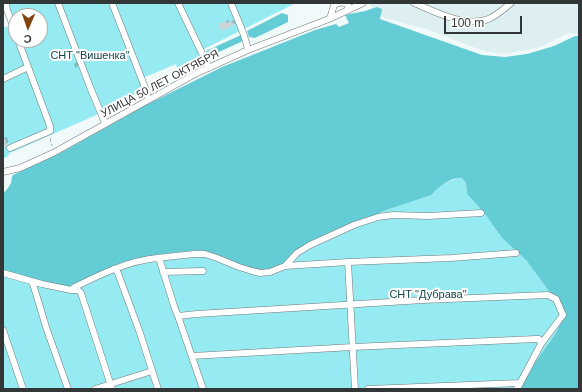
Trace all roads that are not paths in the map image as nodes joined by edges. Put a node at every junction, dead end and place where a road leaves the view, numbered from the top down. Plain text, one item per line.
1 (58, 3) edge
2 (112, 3) edge
3 (178, 3) edge
4 (231, 3) edge
5 (338, 3) edge
6 (344, 3) edge
7 (363, 3) edge
8 (414, 3) edge
9 (511, 3) edge
10 (347, 10) junction
11 (336, 15) junction
12 (329, 19) junction
13 (21, 48) edge
14 (248, 50) junction
15 (28, 67) junction
16 (209, 68) junction
17 (3, 79) edge
18 (148, 100) junction
19 (106, 123) junction
20 (10, 148) dead end
21 (3, 172) edge
22 (480, 212) dead end
23 (516, 253) dead end
24 (157, 258) junction
25 (348, 262) junction
26 (285, 266) junction
27 (114, 269) junction
28 (203, 271) dead end
29 (163, 272) junction
30 (3, 273) edge
31 (31, 281) junction
32 (71, 290) junction
33 (351, 304) junction
34 (178, 316) junction
35 (3, 330) edge
36 (541, 344) junction
37 (353, 347) junction
38 (192, 356) junction
39 (152, 371) junction
40 (520, 383) junction
41 (112, 386) edge
42 (23, 389) edge
43 (68, 389) edge
44 (95, 389) edge
45 (158, 389) edge
46 (203, 389) edge
47 (355, 389) edge
48 (368, 389) edge
49 (517, 389) edge

1 - 19 street
2 - 18 street
3 - 16 street
4 - 14 street
5 - 11 street
5 - 12 street
6 - 10 street
7 - 10 street, УЛИЦА 50 ЛЕТ ОКТЯБРЯ
8 - 9 street
10 - 11 street, УЛИЦА 50 ЛЕТ ОКТЯБРЯ
11 - 12 street, УЛИЦА 50 ЛЕТ ОКТЯБРЯ
12 - 14 street, УЛИЦА 50 ЛЕТ ОКТЯБРЯ
13 - 15 street
14 - 16 street, УЛИЦА 50 ЛЕТ ОКТЯБРЯ
15 - 17 street
15 - 20 street
16 - 18 street, УЛИЦА 50 ЛЕТ ОКТЯБРЯ
18 - 19 street, УЛИЦА 50 ЛЕТ ОКТЯБРЯ
19 - 21 street, УЛИЦА 50 ЛЕТ ОКТЯБРЯ
22 - 26 street
23 - 25 street
24 - 26 street
24 - 27 street
24 - 29 street
25 - 26 street
25 - 33 street
27 - 32 street
27 - 39 street
28 - 29 street
29 - 34 street
30 - 31 street
31 - 32 street
31 - 43 street
32 - 41 street
33 - 34 street
33 - 36 street
33 - 37 street
34 - 38 street
35 - 42 street
36 - 37 street
36 - 40 street
37 - 38 street
37 - 47 street
38 - 46 street
39 - 41 street
39 - 45 street
40 - 48 street
40 - 49 street
41 - 44 street

